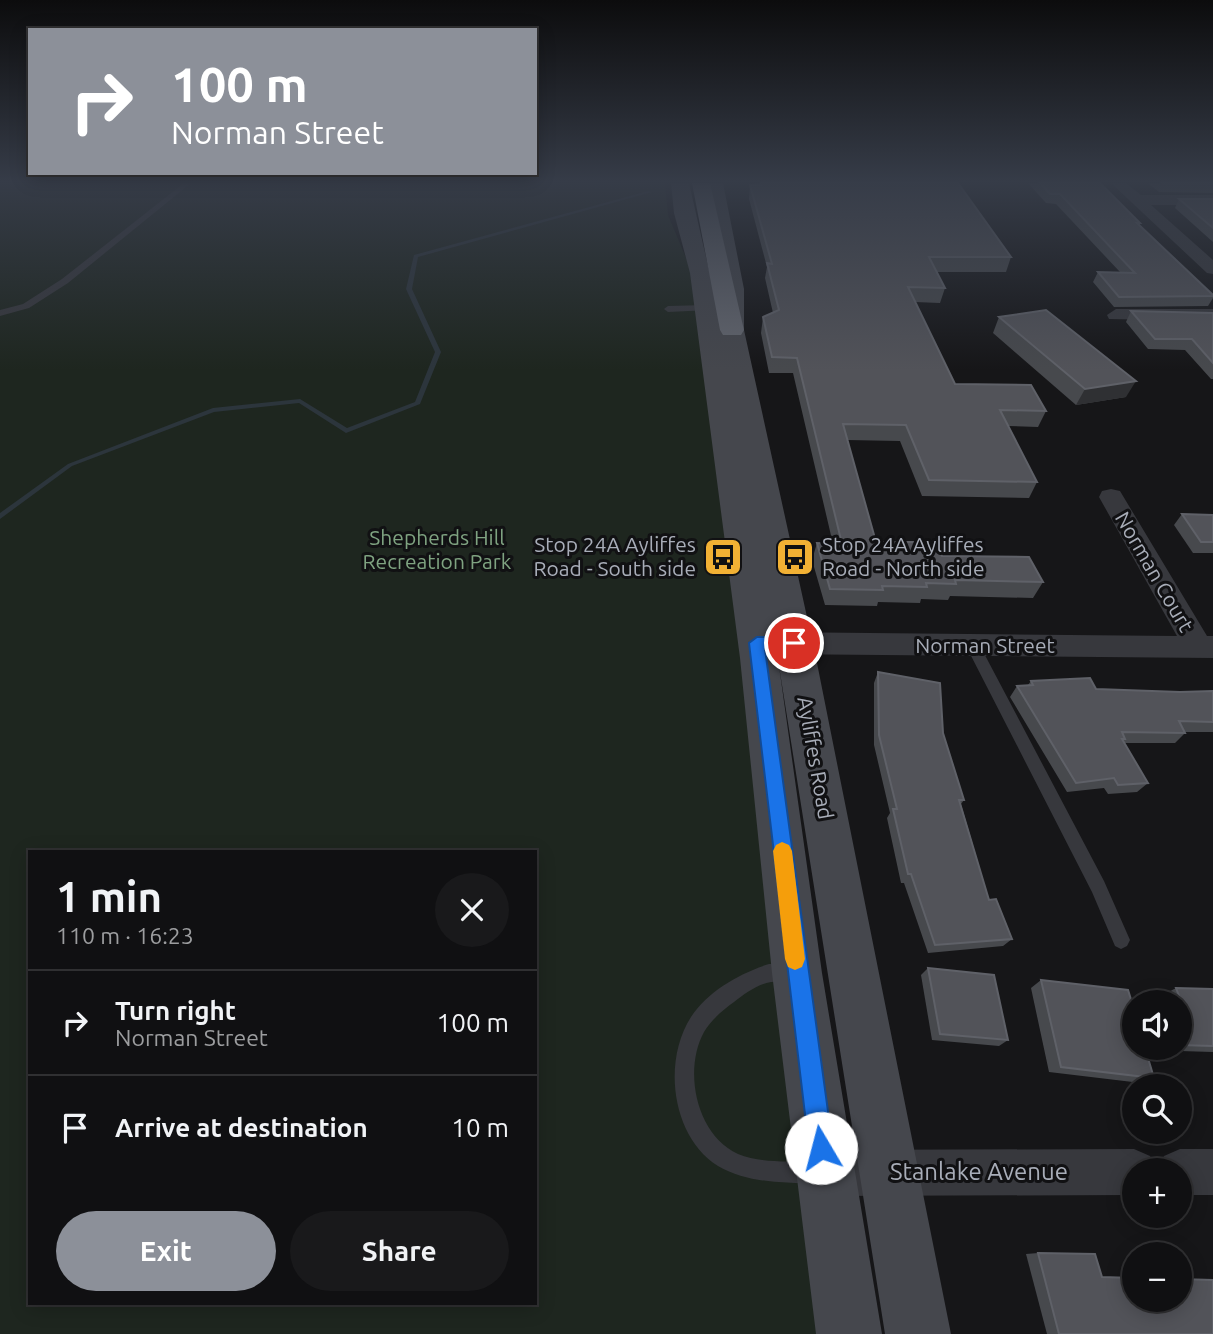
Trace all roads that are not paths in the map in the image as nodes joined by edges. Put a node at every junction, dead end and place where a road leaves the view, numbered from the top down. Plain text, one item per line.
1 (110, 245) edge
2 (693, 245) edge
3 (714, 245) edge
4 (725, 245) edge
5 (1187, 245) edge
6 (1213, 269) edge
7 (707, 308) junction
8 (668, 309) dead end
9 (0, 313) edge
10 (1116, 315) dead end
11 (1213, 316) edge
12 (732, 330) junction
13 (1111, 497) dead end
14 (776, 643) junction
15 (973, 646) junction
16 (1205, 646) edge
17 (1121, 940) dead end
18 (797, 974) junction
19 (1122, 1172) edge
20 (1192, 1172) edge
21 (1213, 1172) edge
22 (824, 1173) junction
23 (889, 1173) junction
24 (849, 1334) edge
25 (918, 1334) edge

1 - 9 lane
2 - 7 main road, Ayliffes Road
3 - 12 highway
4 - 12 main road, Ayliffes Road
5 - 6 street
7 - 8 lane
7 - 14 main road, Ayliffes Road
10 - 11 street
12 - 14 main road, Ayliffes Road
13 - 16 street, Norman Court
14 - 15 street, Norman Street
14 - 18 main road, Ayliffes Road
14 - 23 main road, Ayliffes Road
15 - 16 street, Norman Street
15 - 17 lane
18 - 22 main road, Ayliffes Road
18 - 22 lane
19 - 23 street, Stanlake Avenue
20 - 21 street
22 - 23 street, Stanlake Avenue
22 - 24 main road, Ayliffes Road
23 - 25 main road, Ayliffes Road

